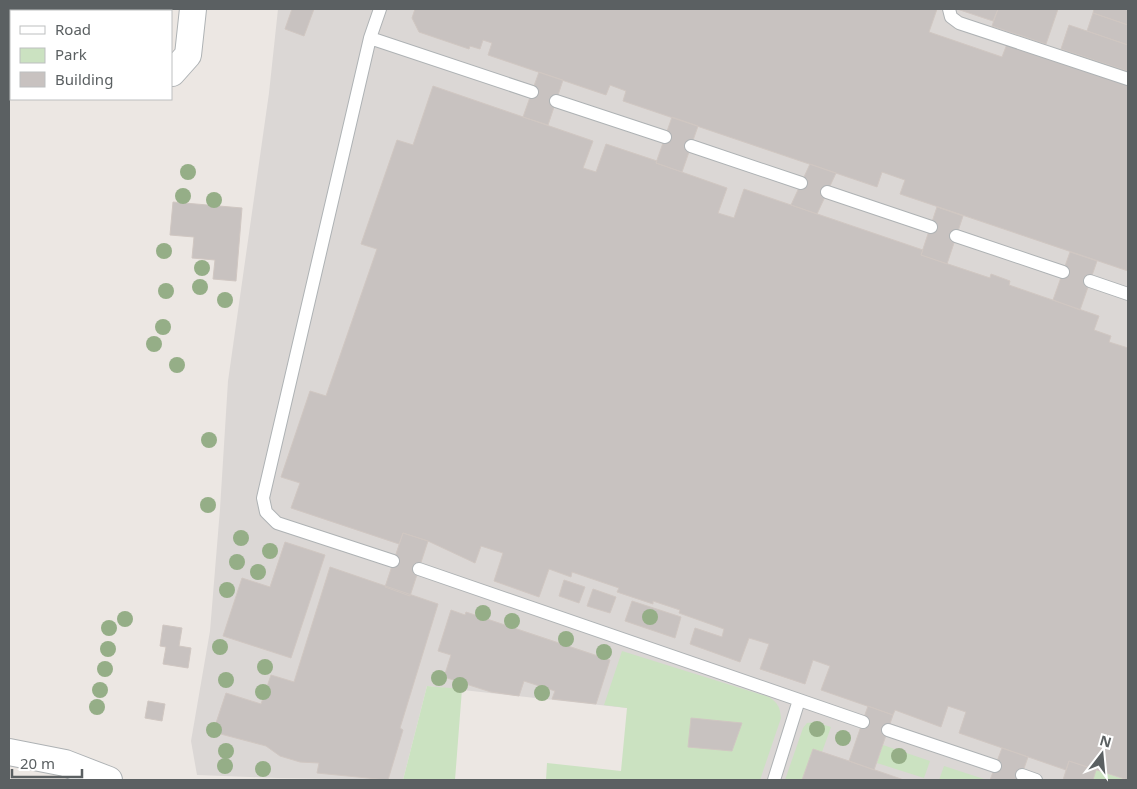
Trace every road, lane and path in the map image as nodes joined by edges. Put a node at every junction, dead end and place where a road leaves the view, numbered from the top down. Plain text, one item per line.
1 (193, 9) edge
2 (380, 9) edge
3 (949, 9) edge
4 (370, 38) junction
5 (177, 60) edge
6 (1128, 79) edge
7 (532, 92) dead end
8 (556, 101) dead end
9 (665, 137) dead end
10 (691, 146) dead end
11 (801, 183) dead end
12 (827, 192) dead end
13 (930, 227) dead end
14 (956, 236) dead end
15 (1063, 272) dead end
16 (1090, 281) dead end
17 (1128, 294) edge
18 (393, 561) dead end
19 (419, 570) dead end
20 (799, 700) junction
21 (863, 722) dead end
22 (888, 730) dead end
23 (9, 752) edge
24 (995, 766) dead end
25 (43, 770) edge
26 (1022, 775) dead end
27 (109, 780) edge
28 (774, 780) edge
29 (1036, 780) edge

1 - 5 street
2 - 4 lane
3 - 6 lane
4 - 7 lane
4 - 18 lane
8 - 9 lane
10 - 11 lane
12 - 13 lane
14 - 15 lane
16 - 17 lane
19 - 20 lane
20 - 21 lane
20 - 28 lane
22 - 24 lane
23 - 25 street
25 - 27 street
26 - 29 lane

